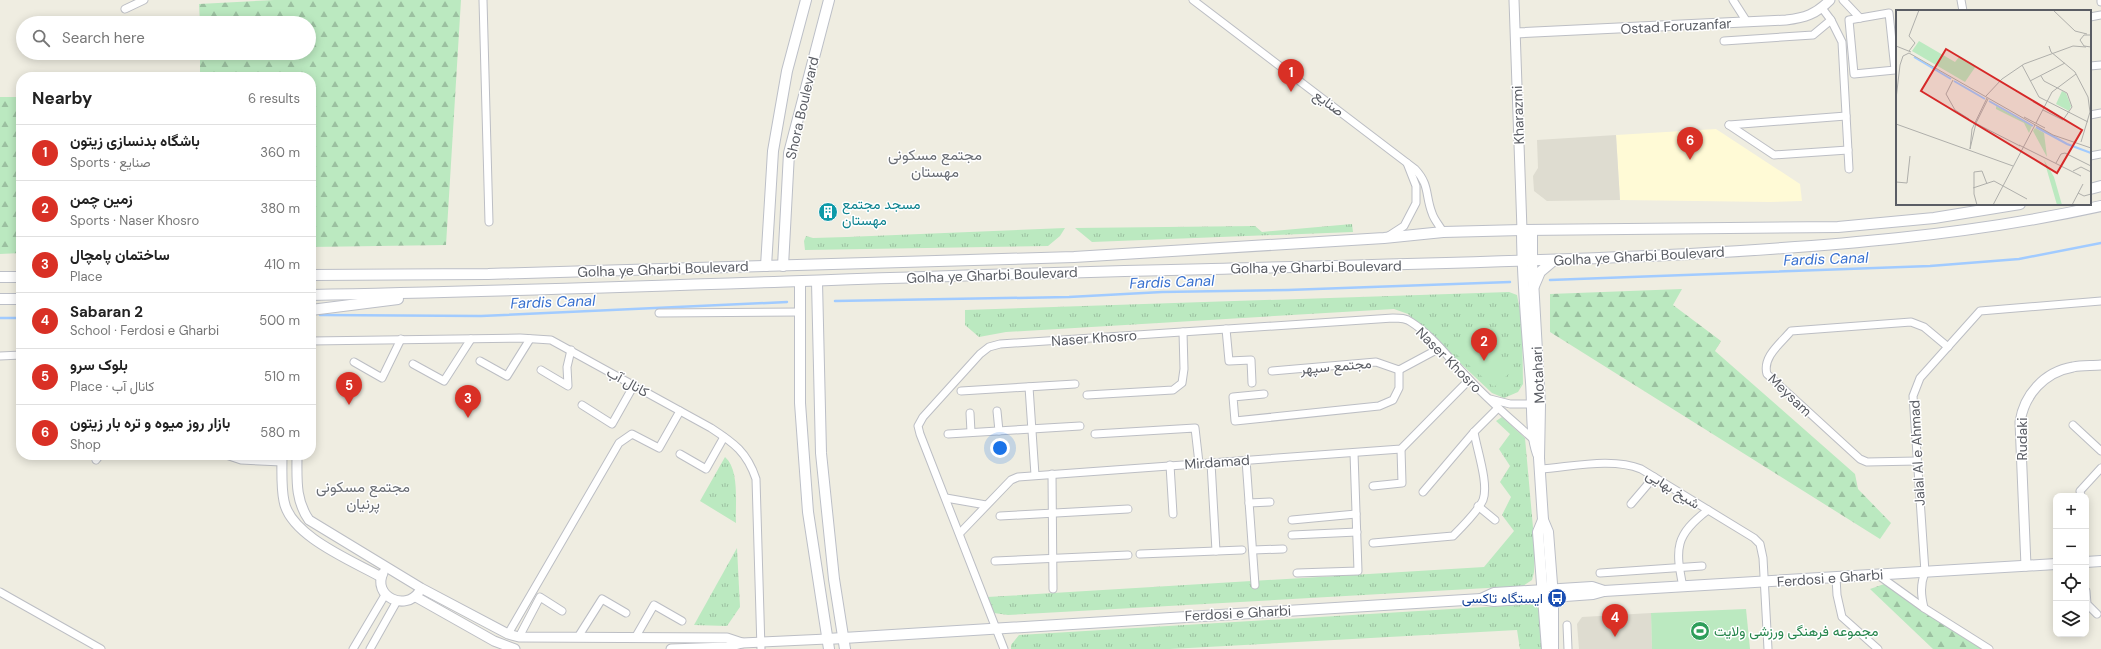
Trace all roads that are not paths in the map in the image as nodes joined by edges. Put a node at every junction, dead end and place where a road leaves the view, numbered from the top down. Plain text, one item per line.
1 (144, 0) edge
2 (483, 0) edge
3 (806, 0) edge
4 (829, 0) edge
5 (1193, 0) edge
6 (1514, 0) edge
7 (1733, 0) edge
8 (1830, 0) edge
9 (1842, 0) edge
10 (1961, 0) edge
11 (1822, 8) junction
12 (125, 9) dead end
13 (1963, 10) edge
14 (2101, 15) edge
15 (2091, 17) edge
16 (1860, 18) junction
17 (1831, 20) junction
18 (1747, 22) junction
19 (1516, 33) junction
20 (1724, 41) dead end
21 (2101, 65) edge
22 (2091, 66) edge
23 (2101, 113) edge
24 (2091, 115) edge
25 (1846, 116) junction
26 (1848, 150) junction
27 (2101, 154) edge
28 (2091, 156) edge
29 (1407, 163) junction
30 (1849, 169) dead end
31 (2101, 186) edge
32 (2091, 189) edge
33 (2014, 205) edge
34 (2101, 206) edge
35 (489, 222) dead end
36 (1527, 230) junction
37 (1444, 232) junction
38 (1384, 238) junction
39 (946, 261) junction
40 (1554, 261) junction
41 (1527, 262) junction
42 (766, 266) junction
43 (783, 266) junction
44 (627, 270) junction
45 (316, 275) edge
46 (0, 277) edge
47 (16, 277) edge
48 (949, 277) junction
49 (800, 282) junction
50 (817, 282) junction
51 (626, 288) junction
52 (1533, 288) junction
53 (430, 293) junction
54 (316, 295) edge
55 (0, 299) edge
56 (16, 299) edge
57 (2101, 301) edge
58 (316, 309) edge
59 (801, 312) junction
60 (659, 313) dead end
61 (817, 313) junction
62 (1226, 329) junction
63 (1183, 332) junction
64 (401, 339) junction
65 (470, 339) junction
66 (530, 339) junction
67 (316, 341) edge
68 (1948, 347) junction
69 (1440, 348) junction
70 (571, 350) junction
71 (16, 355) edge
72 (0, 356) edge
73 (480, 361) dead end
74 (354, 362) dead end
75 (413, 364) dead end
76 (2101, 365) edge
77 (541, 370) dead end
78 (1399, 370) junction
79 (1272, 371) dead end
80 (1469, 380) junction
81 (1252, 383) dead end
82 (1075, 384) dead end
83 (634, 385) junction
84 (1029, 386) junction
85 (961, 391) dead end
86 (1264, 394) dead end
87 (1087, 395) dead end
88 (1490, 399) junction
89 (1536, 404) junction
90 (582, 405) dead end
91 (1498, 408) junction
92 (680, 411) junction
93 (997, 411) dead end
94 (970, 413) dead end
95 (2073, 425) dead end
96 (1080, 426) dead end
97 (1032, 429) junction
98 (999, 431) junction
99 (971, 432) junction
100 (1474, 432) junction
101 (948, 434) dead end
102 (1095, 434) dead end
103 (724, 437) junction
104 (1537, 440) junction
105 (1401, 449) junction
106 (2101, 451) edge
107 (1354, 453) junction
108 (680, 454) dead end
109 (282, 460) edge
110 (297, 460) edge
111 (1246, 460) junction
112 (1917, 462) junction
113 (1199, 463) junction
114 (1211, 463) junction
115 (1170, 465) junction
116 (2101, 468) edge
117 (1540, 469) junction
118 (1052, 474) junction
119 (1035, 475) junction
120 (1654, 478) junction
121 (1373, 486) dead end
122 (1423, 492) dead end
123 (2080, 493) edge
124 (946, 498) junction
125 (1270, 502) dead end
126 (1249, 504) junction
127 (1631, 504) dead end
128 (986, 505) junction
129 (1478, 506) junction
130 (1128, 509) dead end
131 (1708, 510) junction
132 (1053, 514) junction
133 (1173, 514) dead end
134 (1356, 514) junction
135 (1000, 516) dead end
136 (1292, 520) dead end
137 (1495, 520) dead end
138 (1357, 532) junction
139 (960, 534) junction
140 (1292, 535) dead end
141 (1373, 543) dead end
142 (1283, 549) dead end
143 (1242, 550) dead end
144 (1253, 550) junction
145 (1216, 551) junction
146 (1140, 554) dead end
147 (1128, 555) dead end
148 (1053, 559) junction
149 (995, 561) dead end
150 (2101, 561) edge
151 (2089, 562) edge
152 (2053, 564) edge
153 (1702, 566) dead end
154 (2026, 566) junction
155 (386, 567) junction
156 (1679, 567) junction
157 (1925, 572) junction
158 (1297, 573) dead end
159 (1600, 574) dead end
160 (1878, 575) junction
161 (381, 577) junction
162 (1836, 577) junction
163 (1765, 582) junction
164 (1255, 585) dead end
165 (1683, 587) junction
166 (422, 588) junction
167 (1053, 589) dead end
168 (1548, 594) junction
169 (1, 595) edge
170 (385, 595) junction
171 (416, 596) junction
172 (396, 601) junction
173 (2087, 601) edge
174 (1924, 608) junction
175 (562, 611) dead end
176 (626, 613) dead end
177 (2097, 614) dead end
178 (682, 621) dead end
179 (1567, 626) dead end
180 (996, 628) junction
181 (508, 634) junction
182 (519, 637) junction
183 (578, 637) junction
184 (635, 638) junction
185 (843, 639) junction
186 (828, 644) edge
187 (746, 645) edge
188 (761, 646) edge
189 (101, 649) edge
190 (353, 649) edge
191 (370, 649) edge
192 (515, 649) edge
193 (671, 649) edge
194 (845, 649) edge
195 (1004, 649) edge
196 (1547, 649) edge
197 (1554, 649) edge
198 (1568, 649) edge
199 (1768, 649) edge
200 (1878, 649) edge
201 (1988, 649) edge

1 - 12 street
2 - 35 street
3 - 42 main road, Shora Boulevard
4 - 43 main road, Shora Boulevard
5 - 29 street, صنایع
6 - 19 street, Kharazmi
7 - 18 street
8 - 11 street, Ostad Foruzanfar
9 - 16 street
10 - 13 street
11 - 17 street
11 - 18 street, Ostad Foruzanfar
14 - 15 street
16 - 16 street
17 - 20 street
17 - 25 street
18 - 19 street, Ostad Foruzanfar
19 - 36 street, Kharazmi
21 - 22 street
23 - 24 street
25 - 26 street
25 - 26 street
26 - 30 street
27 - 28 street
29 - 37 street, صنایع
29 - 38 street
31 - 32 main road
33 - 36 main road, Golha ye Gharbi Boulevard
34 - 40 main road, Golha ye Gharbi Boulevard
36 - 37 main road, Golha ye Gharbi Boulevard
36 - 41 main road, Motahari
37 - 38 main road, Golha ye Gharbi Boulevard
38 - 39 main road, Golha ye Gharbi Boulevard
39 - 43 main road, Golha ye Gharbi Boulevard
39 - 48 main road
40 - 41 main road, Golha ye Gharbi Boulevard
40 - 52 main road
41 - 48 main road, Golha ye Gharbi Boulevard
41 - 52 main road, Motahari
41 - 89 main road
42 - 43 main road, Golha ye Gharbi Boulevard
42 - 44 main road, Golha ye Gharbi Boulevard
44 - 45 main road, Golha ye Gharbi Boulevard
44 - 51 main road
46 - 47 main road
48 - 50 main road, Golha ye Gharbi Boulevard
49 - 50 main road, Golha ye Gharbi Boulevard
49 - 51 main road, Golha ye Gharbi Boulevard
49 - 59 main road
50 - 61 main road
51 - 53 main road, Golha ye Gharbi Boulevard
52 - 89 main road, Motahari
53 - 54 main road, Golha ye Gharbi Boulevard
53 - 58 main road
55 - 56 main road
57 - 68 street, Jalal Al e Ahmad
59 - 60 street
59 - 61 main road
59 - 186 main road
61 - 185 main road
62 - 63 street, Naser Khosro
62 - 69 street, Naser Khosro
62 - 81 street
63 - 87 street
63 - 124 street, Naser Khosro
64 - 65 street, کانال آب
64 - 67 street, کانال آب
64 - 74 street
65 - 66 street, کانال آب
65 - 75 street
66 - 70 street, کانال آب
66 - 73 street
68 - 112 street, Jalal Al e Ahmad
68 - 112 street, Meysam
69 - 78 street
69 - 80 street, Naser Khosro
70 - 77 street
70 - 83 street, کانال آب
71 - 72 street
76 - 154 street, Rudaki
78 - 79 street, مجتمع سپهر
78 - 86 street
80 - 88 street, Naser Khosro
80 - 105 street
82 - 84 street
83 - 90 street
83 - 92 street, کانال آب
84 - 85 street
84 - 97 street
88 - 89 street
88 - 91 street, Naser Khosro
89 - 104 main road, Motahari
91 - 100 street
91 - 104 street, Naser Khosro
92 - 103 street, کانال آب
92 - 181 street
93 - 98 street
94 - 99 street
95 - 106 street
96 - 97 street
97 - 98 street
97 - 119 street
98 - 99 street
99 - 101 street
100 - 122 street
100 - 129 street
102 - 113 street
103 - 108 street
103 - 188 street, کانال آب
104 - 117 main road, Motahari
105 - 107 street, Mirdamad
105 - 121 street
107 - 111 street, Mirdamad
107 - 134 street
109 - 161 street
110 - 155 street
111 - 114 street, Mirdamad
111 - 126 street
112 - 157 street, Jalal Al e Ahmad
113 - 114 street, Mirdamad
113 - 115 street, Mirdamad
114 - 145 street
115 - 118 street, Mirdamad
115 - 133 street
116 - 123 street
117 - 120 street, شیخ بهایی
117 - 168 main road, Motahari
118 - 119 street, Mirdamad
118 - 132 street
119 - 128 street, Mirdamad
120 - 127 street
120 - 131 street, شیخ بهایی
124 - 128 street
124 - 139 street, Naser Khosro
125 - 126 street
126 - 144 street
128 - 139 street, Mirdamad
129 - 137 street
129 - 141 street
130 - 132 street
131 - 156 street
131 - 163 street, شیخ بهایی
132 - 135 street
132 - 148 street
134 - 136 street
134 - 138 street
138 - 140 street
138 - 158 street
139 - 180 street, Naser Khosro
142 - 144 street
143 - 145 street
144 - 164 street
145 - 146 street
147 - 148 street
148 - 149 street
148 - 167 street
150 - 151 main road
152 - 154 main road, Ferdosi e Gharbi
153 - 156 street
154 - 157 main road, Ferdosi e Gharbi
155 - 161 street
155 - 166 street
156 - 159 street
156 - 165 street
157 - 160 main road, Ferdosi e Gharbi
157 - 174 street, Jalal Al e Ahmad
160 - 162 main road, Ferdosi e Gharbi
160 - 174 street
161 - 170 street
162 - 163 main road, Ferdosi e Gharbi
162 - 200 street
163 - 165 main road, Ferdosi e Gharbi
163 - 199 street, شیخ بهایی
165 - 168 main road, Ferdosi e Gharbi
166 - 171 street
166 - 181 street
168 - 180 main road, Ferdosi e Gharbi
168 - 196 main road, Motahari
168 - 197 main road, Motahari
169 - 189 street
170 - 172 street
170 - 190 street
171 - 172 street
171 - 192 street
172 - 191 street
173 - 177 street
174 - 201 street
175 - 182 street
176 - 183 street
178 - 184 street
179 - 198 street
180 - 185 main road, Ferdosi e Gharbi
180 - 195 street, Naser Khosro
181 - 182 street
182 - 183 street
183 - 184 street
184 - 187 street
185 - 186 main road, Ferdosi e Gharbi
185 - 194 main road
186 - 188 street
187 - 188 street
187 - 193 street

